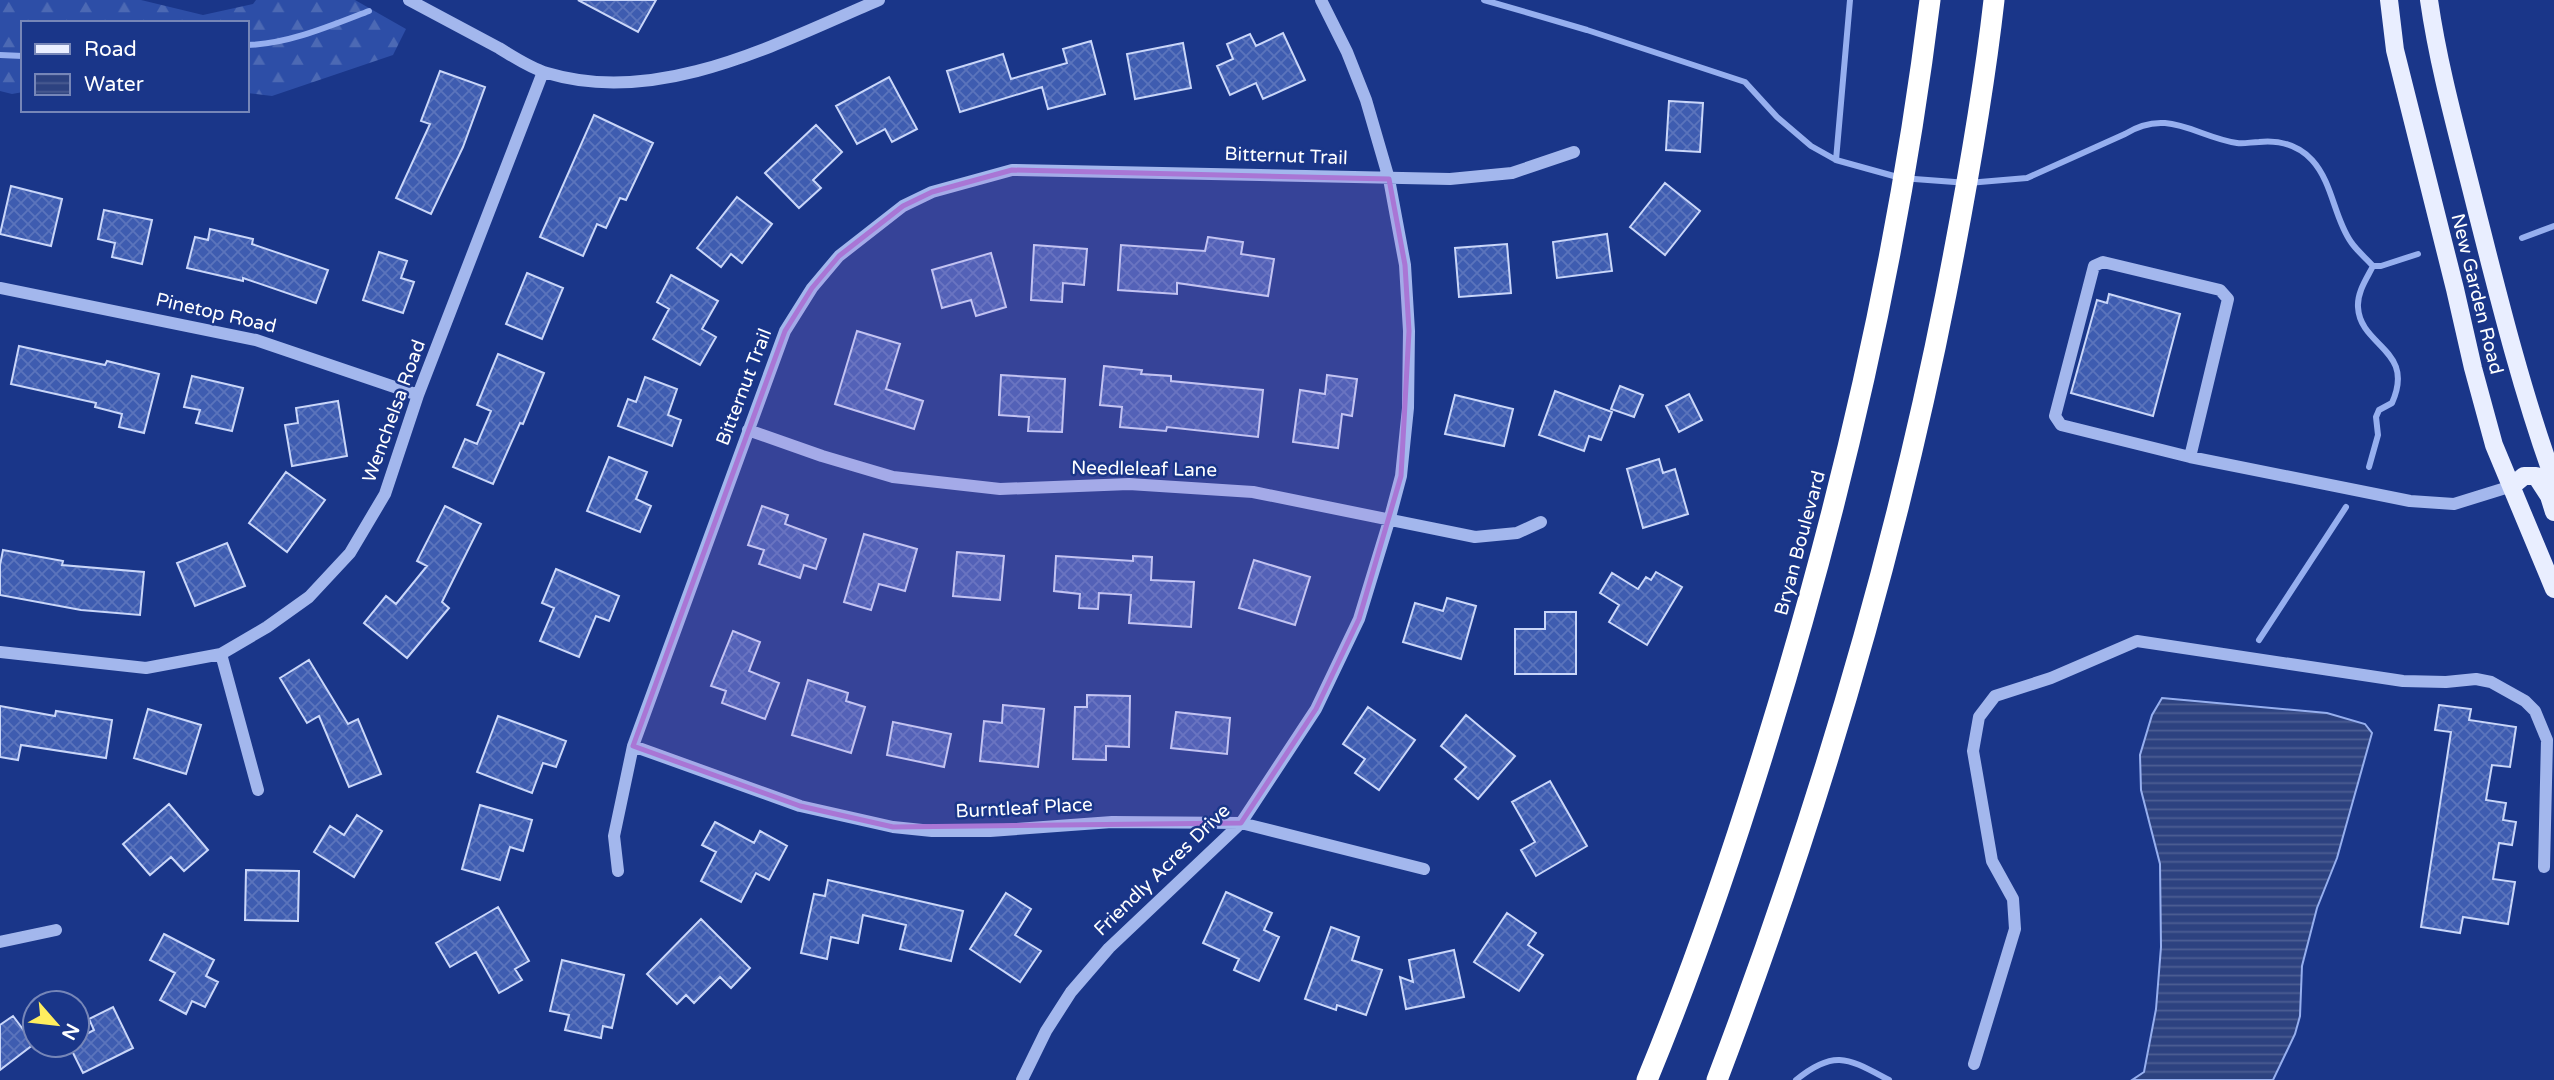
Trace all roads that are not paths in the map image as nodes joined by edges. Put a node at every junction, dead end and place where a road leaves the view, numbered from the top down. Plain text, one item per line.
1 (410, 0) edge
2 (879, 0) edge
3 (1321, 0) edge
4 (1930, 0) edge
5 (1994, 0) edge
6 (2389, 0) edge
7 (2429, 0) edge
8 (543, 72) junction
9 (1574, 152) dead end
10 (1389, 178) junction
11 (0, 288) edge
12 (418, 395) junction
13 (748, 430) junction
14 (2190, 457) junction
15 (2554, 480) edge
16 (2512, 486) junction
17 (2554, 512) edge
18 (1389, 520) junction
19 (1541, 522) dead end
20 (2554, 589) edge
21 (0, 652) edge
22 (221, 654) junction
23 (2552, 737) edge
24 (633, 746) junction
25 (258, 790) dead end
26 (1241, 823) junction
27 (2544, 867) dead end
28 (1424, 869) dead end
29 (618, 871) dead end
30 (56, 930) dead end
31 (0, 942) edge
32 (1974, 1065) dead end
33 (1022, 1080) edge
34 (1647, 1080) edge
35 (1717, 1080) edge

1 - 8 street
2 - 8 street
3 - 10 street, Friendly Acres Drive
4 - 34 highway, Bryan Boulevard
5 - 35 highway
6 - 16 main road, New Garden Road
7 - 15 main road, New Garden Road
8 - 12 street, Wenchelsa Road
9 - 10 street, Bitternut Trail
10 - 13 street, Bitternut Trail
10 - 18 street, Friendly Acres Drive
11 - 12 street, Pinetop Road
12 - 22 street, Wenchelsa Road
13 - 18 street, Needleleaf Lane
13 - 24 street, Bitternut Trail
14 - 14 street
14 - 16 street
16 - 17 main road
16 - 20 main road, New Garden Road
18 - 19 street, Needleleaf Lane
18 - 26 street, Friendly Acres Drive
21 - 22 street, Wenchelsa Road
22 - 25 street
23 - 27 street
23 - 32 street
24 - 26 street, Burntleaf Place
24 - 29 street, Bitternut Trail
26 - 28 street, Burntleaf Place
26 - 33 street, Friendly Acres Drive
30 - 31 street

